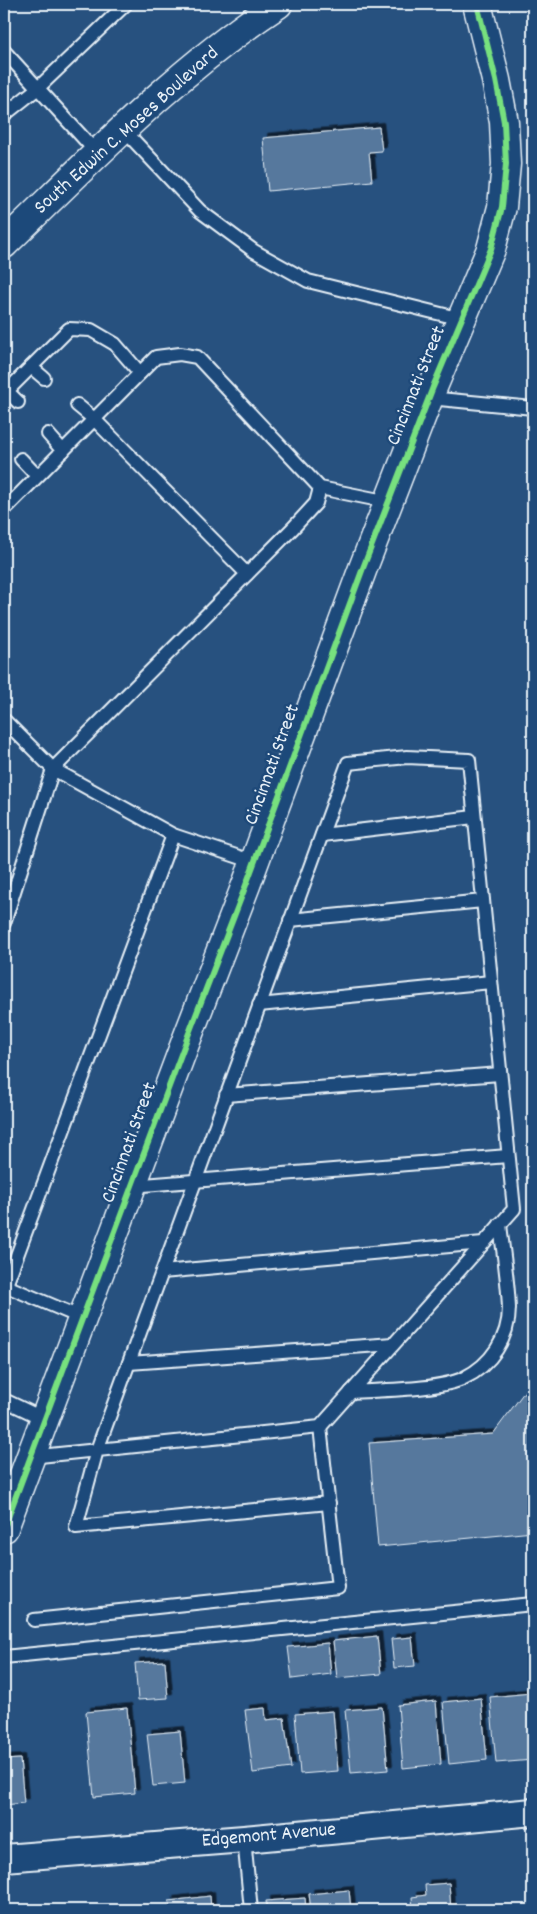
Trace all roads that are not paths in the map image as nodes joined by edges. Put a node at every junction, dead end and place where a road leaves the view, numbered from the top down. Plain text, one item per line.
1 (126, 4) edge
2 (278, 4) edge
3 (477, 4) edge
4 (4, 51) edge
5 (38, 88) junction
6 (4, 115) edge
7 (123, 129) junction
8 (97, 153) junction
9 (4, 244) edge
10 (461, 319) junction
11 (31, 367) junction
12 (140, 372) junction
13 (44, 378) dead end
14 (5, 392) edge
15 (428, 398) junction
16 (18, 402) dead end
17 (77, 405) dead end
18 (533, 408) edge
19 (94, 419) junction
20 (48, 434) dead end
21 (63, 451) junction
22 (21, 459) dead end
23 (37, 476) junction
24 (320, 488) junction
25 (389, 502) junction
26 (4, 510) edge
27 (247, 574) junction
28 (4, 720) edge
29 (53, 769) junction
30 (474, 817) junction
31 (173, 835) junction
32 (322, 835) junction
33 (254, 862) junction
34 (483, 902) junction
35 (290, 920) junction
36 (4, 923) edge
37 (491, 982) junction
38 (259, 1005) junction
39 (500, 1074) junction
40 (226, 1095) junction
41 (508, 1156) junction
42 (194, 1181) junction
43 (131, 1186) junction
44 (500, 1224) junction
45 (483, 1243) junction
46 (162, 1272) junction
47 (5, 1285) edge
48 (82, 1318) junction
49 (393, 1344) junction
50 (128, 1363) junction
51 (351, 1392) junction
52 (4, 1400) edge
53 (44, 1419) junction
54 (320, 1427) junction
55 (97, 1450) junction
56 (30, 1457) junction
57 (329, 1503) junction
58 (4, 1528) edge
59 (533, 1604) edge
60 (34, 1620) dead end
61 (4, 1657) edge
62 (533, 1812) edge
63 (244, 1839) junction
64 (4, 1858) edge
65 (250, 1910) edge

1 - 5 lane
2 - 7 street, South Edwin C. Moses Boulevard
3 - 10 street, Cincinnati Street
4 - 5 lane
5 - 6 lane
5 - 8 lane
7 - 8 street, South Edwin C. Moses Boulevard
7 - 10 lane
8 - 9 street, South Edwin C. Moses Boulevard
10 - 15 street, Cincinnati Street
11 - 12 lane
11 - 13 lane
11 - 14 lane
12 - 19 lane
12 - 24 lane
14 - 16 lane
15 - 18 lane
15 - 25 street, Cincinnati Street
17 - 19 lane
19 - 21 lane
19 - 27 lane
20 - 21 lane
21 - 23 lane
22 - 23 lane
23 - 26 lane
24 - 25 lane
24 - 27 lane
25 - 33 street, Cincinnati Street
27 - 29 lane
28 - 29 lane
29 - 31 lane
29 - 36 lane
30 - 32 lane
30 - 32 lane
30 - 34 lane
31 - 33 lane
31 - 47 lane
32 - 35 lane
33 - 43 street, Cincinnati Street
34 - 35 lane
34 - 37 lane
35 - 38 lane
37 - 38 lane
37 - 39 lane
38 - 40 lane
39 - 40 lane
39 - 41 lane
40 - 42 lane
41 - 42 lane
41 - 44 lane
42 - 43 lane
42 - 46 lane
43 - 48 street, Cincinnati Street
44 - 45 lane
44 - 51 lane
45 - 46 lane
45 - 49 lane
46 - 50 lane
47 - 48 lane
48 - 53 street, Cincinnati Street
49 - 50 lane
49 - 51 lane
50 - 55 lane
51 - 54 lane
52 - 53 lane
53 - 56 street, Cincinnati Street
54 - 55 lane
54 - 57 lane
55 - 56 lane
55 - 57 lane
56 - 58 street, Cincinnati Street
57 - 60 lane
59 - 61 lane
62 - 63 street, Edgemont Avenue
63 - 64 street, Edgemont Avenue
63 - 65 lane

